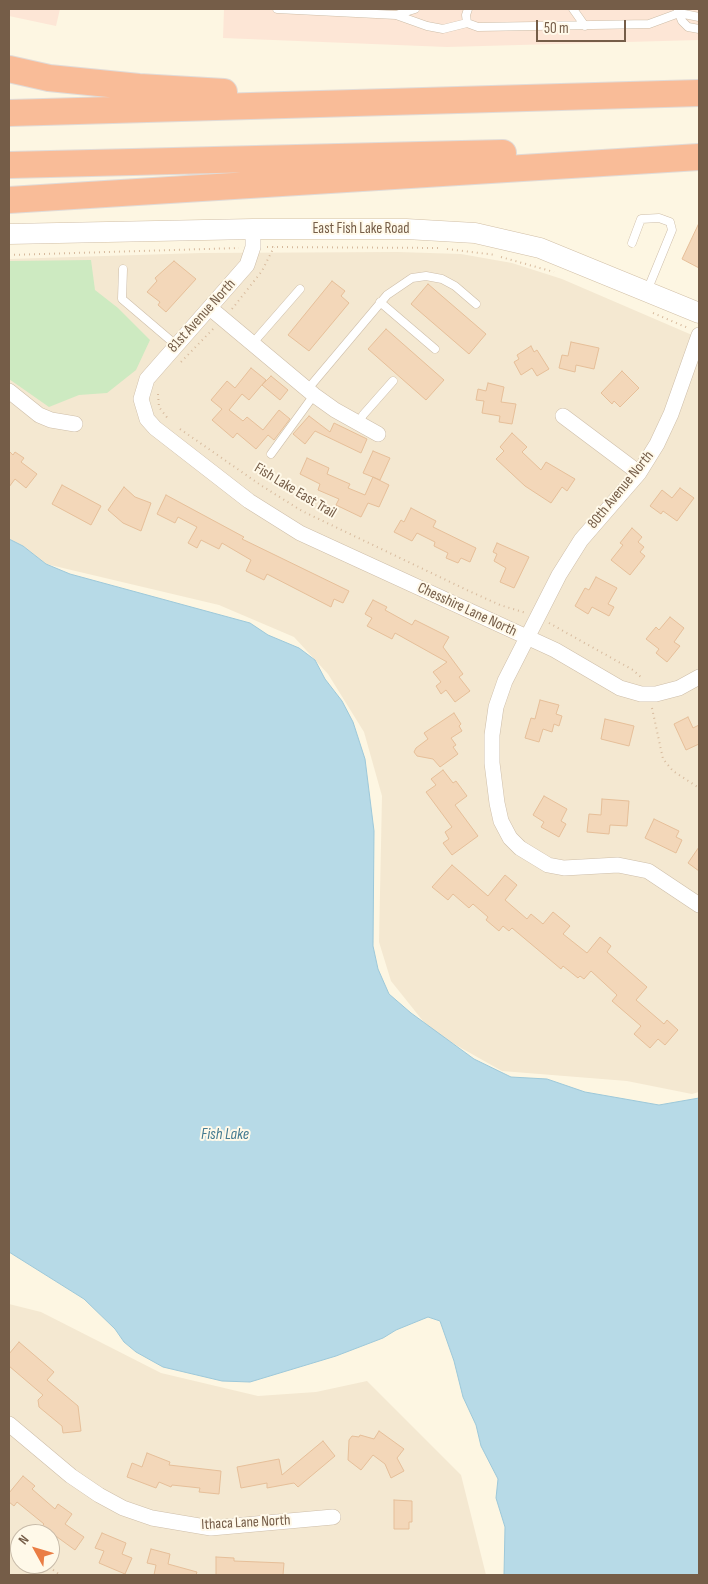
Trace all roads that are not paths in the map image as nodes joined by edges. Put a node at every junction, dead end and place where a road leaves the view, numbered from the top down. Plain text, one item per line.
1 (277, 9) edge
2 (414, 9) edge
3 (468, 9) edge
4 (573, 9) edge
5 (678, 11) edge
6 (396, 15) junction
7 (699, 17) edge
8 (468, 22) junction
9 (585, 26) junction
10 (699, 29) edge
11 (9, 69) edge
12 (699, 93) edge
13 (407, 101) junction
14 (9, 113) edge
15 (699, 148) edge
16 (699, 157) edge
17 (9, 165) edge
18 (9, 184) edge
19 (222, 186) junction
20 (9, 200) edge
21 (254, 229) junction
22 (9, 234) edge
23 (632, 242) dead end
24 (123, 269) dead end
25 (300, 289) dead end
26 (646, 300) junction
27 (380, 302) junction
28 (476, 304) dead end
29 (210, 308) junction
30 (697, 326) edge
31 (252, 344) junction
32 (176, 345) junction
33 (435, 349) dead end
34 (393, 381) dead end
35 (9, 391) edge
36 (311, 393) junction
37 (141, 399) joint
38 (563, 416) dead end
39 (75, 424) dead end
40 (358, 424) junction
41 (378, 434) dead end
42 (271, 454) dead end
43 (638, 473) junction
44 (527, 637) junction
45 (699, 678) edge
46 (699, 905) edge
47 (11, 1432) edge
48 (333, 1517) dead end

1 - 6 lane
2 - 6 lane
3 - 8 lane
4 - 9 lane
5 - 7 lane
5 - 9 lane
5 - 10 lane
6 - 8 lane
8 - 9 lane
11 - 13 highway
12 - 13 highway
13 - 14 highway
15 - 17 highway
16 - 19 highway
18 - 19 highway
19 - 20 highway
21 - 22 street, East Fish Lake Road
21 - 26 street, East Fish Lake Road
21 - 29 street, 81st Avenue North
23 - 26 lane
24 - 32 lane
25 - 31 lane
26 - 30 street, East Fish Lake Road
27 - 28 lane
27 - 33 lane
27 - 36 lane
29 - 31 street
29 - 32 street, 81st Avenue North
30 - 43 street, 80th Avenue North
31 - 36 street
32 - 37 street, 81st Avenue North
34 - 40 lane
35 - 39 street
36 - 40 street
36 - 42 lane
37 - 44 street, Chesshire Lane North
38 - 43 street
40 - 41 street
43 - 44 street, 80th Avenue North
44 - 45 street
44 - 46 street, Chesshire Lane North
47 - 48 street, Ithaca Lane North

